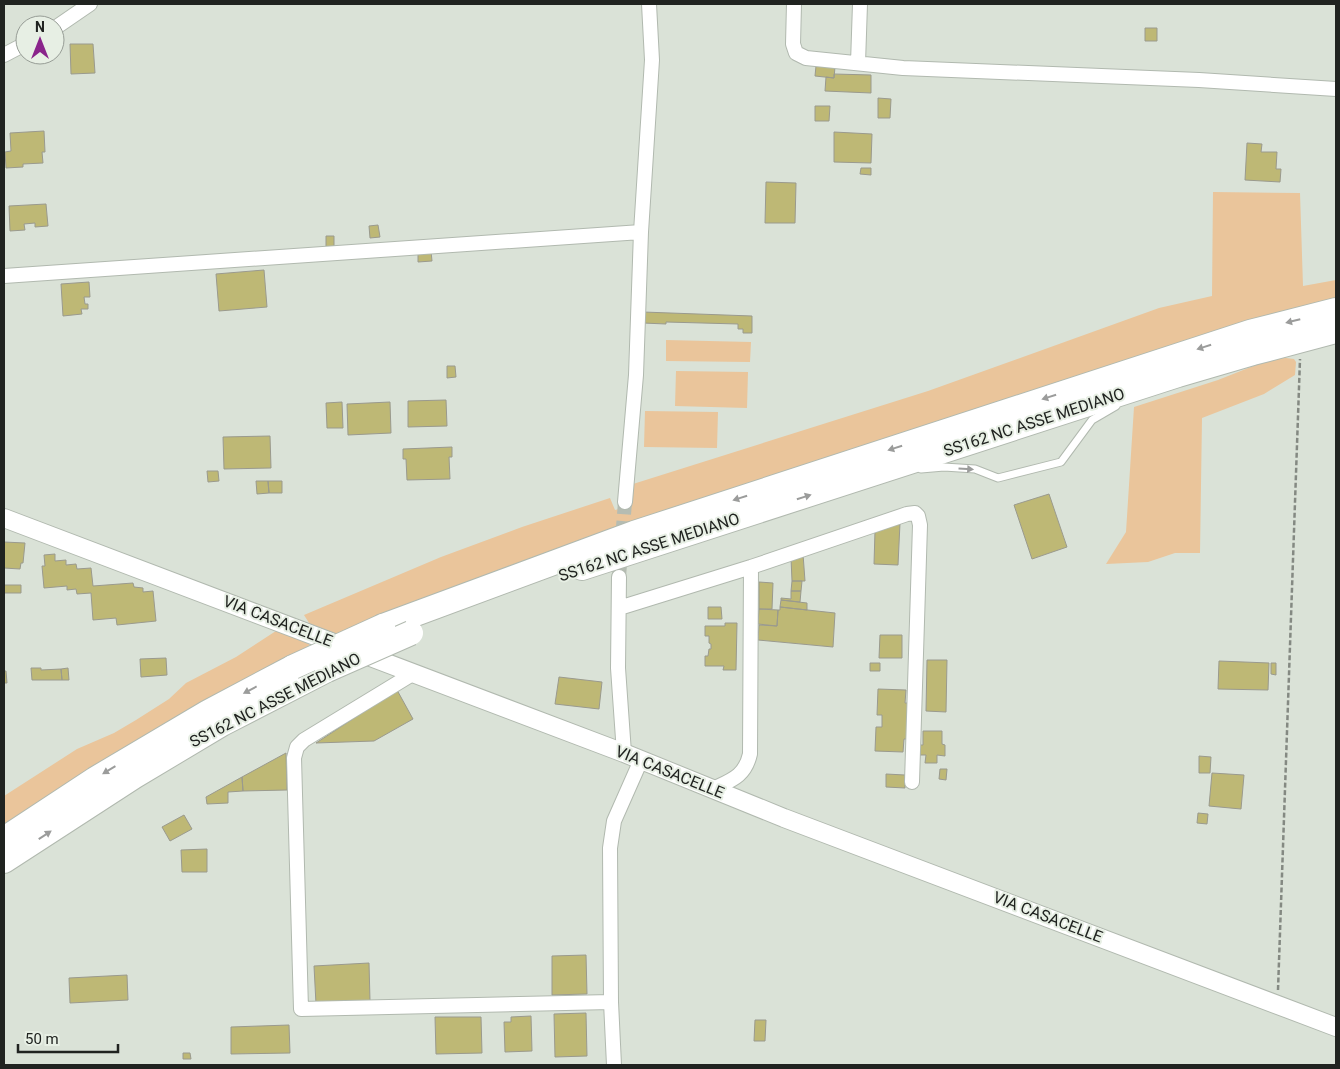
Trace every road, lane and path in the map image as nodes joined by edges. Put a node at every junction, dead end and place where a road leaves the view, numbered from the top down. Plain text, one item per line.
1 (90, 4) edge
2 (648, 4) edge
3 (794, 4) edge
4 (860, 4) edge
5 (65, 21) edge
6 (858, 63) junction
7 (1336, 89) edge
8 (641, 232) junction
9 (4, 276) edge
10 (1336, 310) edge
11 (1336, 331) edge
12 (1252, 342) junction
13 (1300, 356) dead end
14 (1178, 375) junction
15 (1127, 400) dead end
16 (1119, 404) dead end
17 (883, 472) junction
18 (625, 502) tunnel mouth
19 (4, 518) edge
20 (752, 567) junction
21 (619, 578) tunnel mouth
22 (619, 608) junction
23 (414, 673) junction
24 (624, 753) junction
25 (641, 760) junction
26 (912, 782) dead end
27 (713, 789) junction
28 (4, 839) edge
29 (4, 861) edge
30 (611, 1002) junction
31 (1278, 1004) junction
32 (1336, 1027) edge
33 (614, 1065) edge

1 - 5 street
2 - 8 street
3 - 6 street
4 - 6 street
6 - 7 street
8 - 9 street
8 - 18 street
10 -> 12 highway, SS162 NC ASSE MEDIANO
11 - 12 highway, SS162 NC ASSE MEDIANO
12 - 14 highway, SS162 NC ASSE MEDIANO
12 -> 28 highway, SS162 NC ASSE MEDIANO, bridge
13 - 31 path
14 - 15 lane
14 - 17 highway, SS162 NC ASSE MEDIANO
17 -> 16 lane
29 -> 17 highway, SS162 NC ASSE MEDIANO, bridge
19 - 23 street, VIA CASACELLE
20 - 22 street
20 - 26 street
20 - 27 street
21 - 22 street
22 - 24 street
23 - 24 street, VIA CASACELLE
23 - 30 street
24 - 25 street, VIA CASACELLE
25 - 27 street, VIA CASACELLE
25 - 30 street
27 - 31 street, VIA CASACELLE
30 - 33 street
31 - 32 street, VIA CASACELLE

